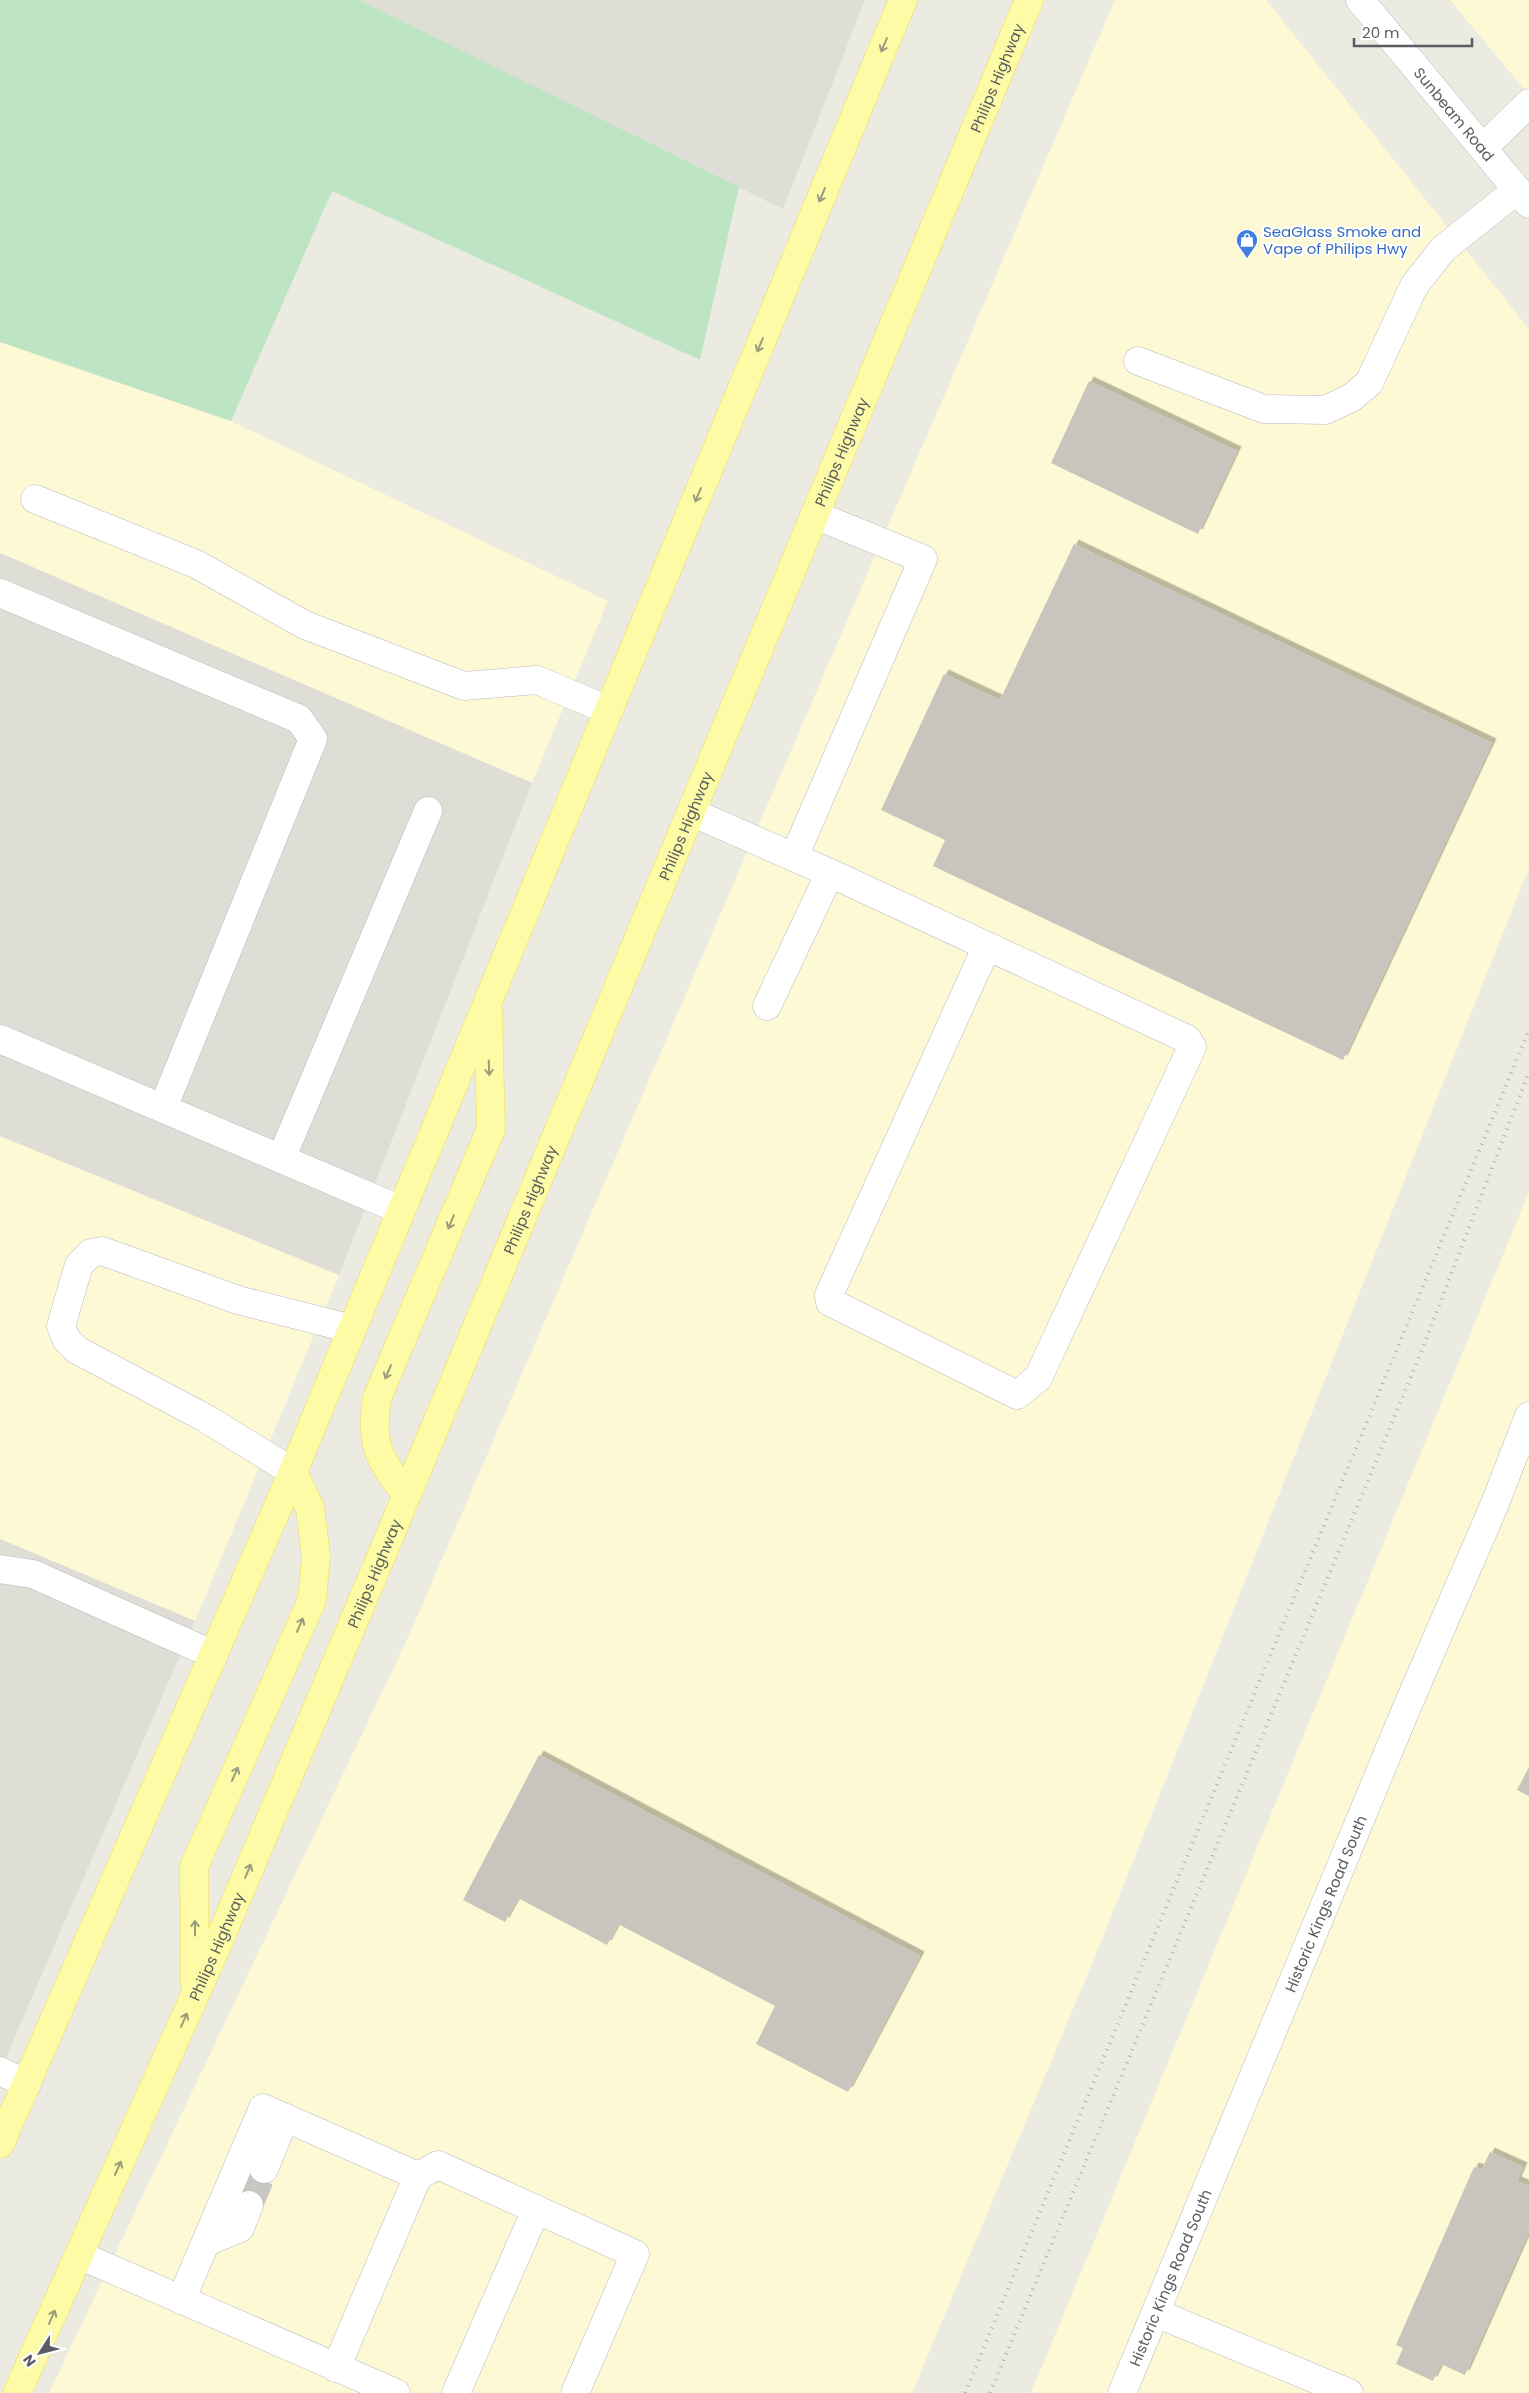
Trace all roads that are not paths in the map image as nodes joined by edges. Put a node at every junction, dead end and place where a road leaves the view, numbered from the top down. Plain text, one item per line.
1 (903, 0) edge
2 (1030, 0) edge
3 (1360, 0) edge
4 (1529, 103) edge
5 (1483, 148) junction
6 (1523, 197) edge
7 (1138, 361) dead end
8 (34, 500) dead end
9 (815, 515) junction
10 (0, 593) edge
11 (608, 710) junction
12 (428, 811) dead end
13 (691, 812) junction
14 (794, 857) junction
15 (830, 873) junction
16 (987, 946) junction
17 (488, 1001) junction
18 (767, 1006) dead end
19 (0, 1038) edge
20 (163, 1108) junction
21 (281, 1159) junction
22 (401, 1210) junction
23 (352, 1329) junction
24 (1529, 1416) edge
25 (293, 1472) junction
26 (407, 1494) junction
27 (0, 1568) edge
28 (214, 1655) junction
29 (195, 1994) junction
30 (0, 2071) edge
31 (27, 2084) junction
32 (285, 2118) junction
33 (0, 2144) edge
34 (264, 2169) tunnel mouth
35 (418, 2176) junction
36 (249, 2205) tunnel mouth
37 (536, 2210) junction
38 (206, 2242) junction
39 (79, 2255) junction
40 (181, 2300) junction
41 (1156, 2313) junction
42 (336, 2368) junction
43 (17, 2393) edge
44 (396, 2393) edge
45 (456, 2393) edge
46 (575, 2393) edge
47 (1122, 2393) edge
48 (1349, 2393) edge

1 -> 11 main road
2 - 9 main road, Philips Highway
3 - 5 street, Sunbeam Road
4 - 5 street
5 - 6 street, Sunbeam Road
6 - 7 street
8 - 11 street
9 - 13 main road, Philips Highway
9 - 14 street
10 - 20 street
11 - 17 main road
12 - 21 street
13 - 14 street
13 - 26 main road, Philips Highway
14 - 15 street
15 - 16 street
15 - 18 street
16 - 16 street
17 - 22 main road
17 -> 26 main road
19 - 20 street
20 - 21 street
21 - 22 street
22 - 23 main road
23 - 25 main road
23 - 25 street
24 - 41 street, Historic Kings Road South
25 - 28 main road
29 -> 25 main road
29 -> 26 main road, Philips Highway
27 - 28 street
28 - 31 main road
39 -> 29 main road, Philips Highway
30 - 31 street
31 - 33 main road
32 - 34 street
32 - 35 street
32 - 38 street
35 - 37 street
35 - 42 street
36 - 38 street
37 - 45 street
37 - 46 street
38 - 40 street
39 - 40 street
43 -> 39 main road, Philips Highway
40 - 42 street
41 - 47 street, Historic Kings Road South
41 - 48 street
42 - 44 street

